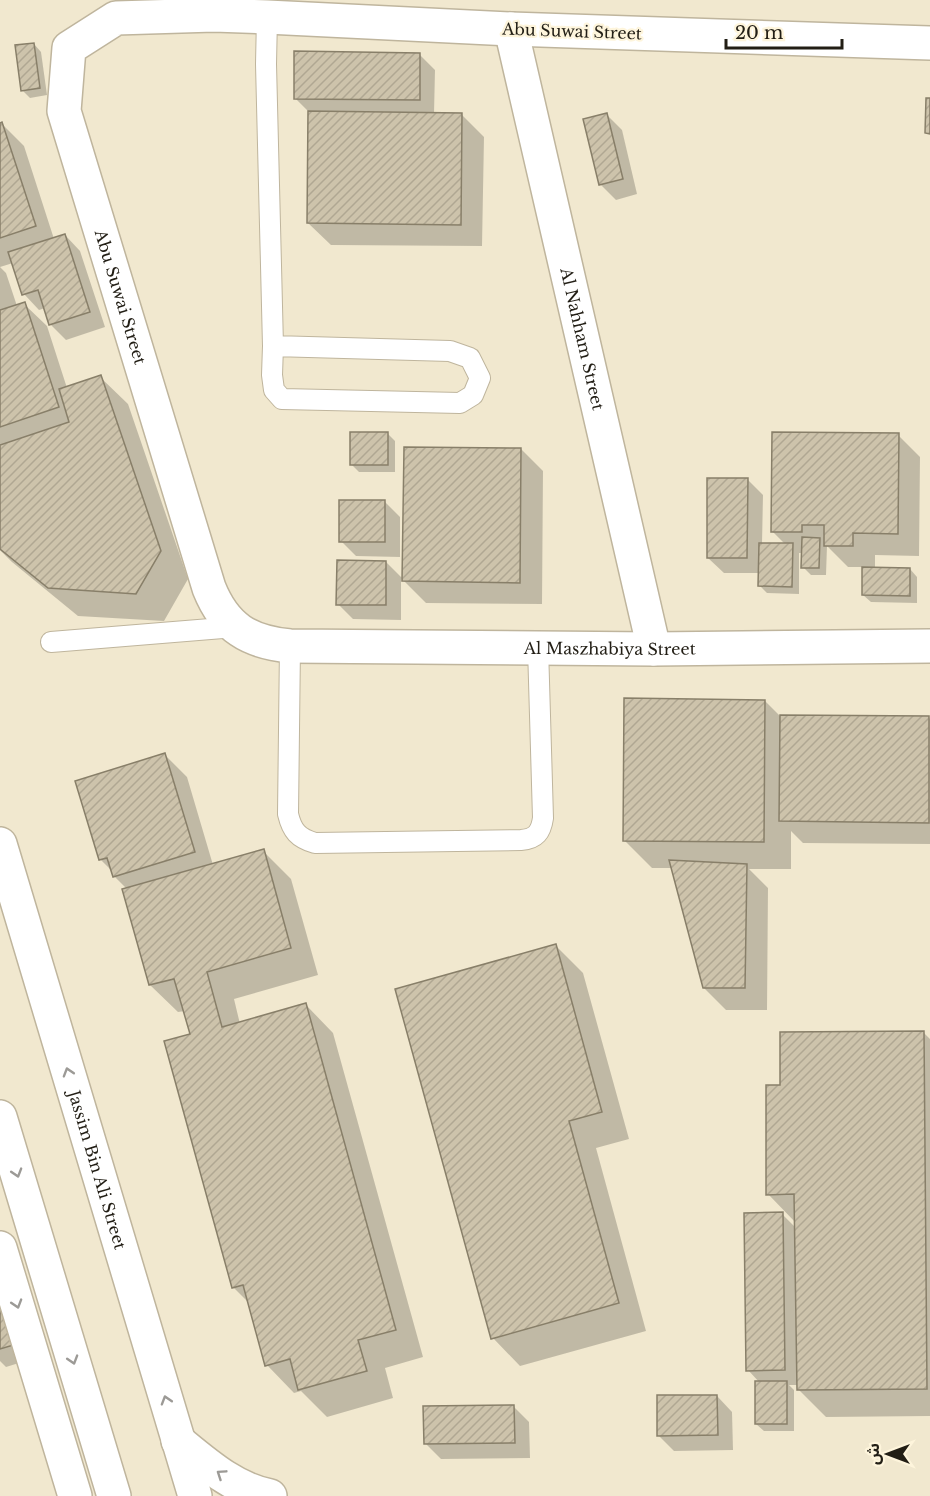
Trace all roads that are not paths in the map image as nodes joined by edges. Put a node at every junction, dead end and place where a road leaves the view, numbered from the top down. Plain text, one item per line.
1 (214, 8) edge
2 (267, 16) junction
3 (511, 29) junction
4 (930, 42) edge
5 (273, 346) junction
6 (235, 627) junction
7 (51, 642) dead end
8 (290, 646) junction
9 (930, 646) edge
10 (538, 647) junction
11 (654, 649) junction
12 (0, 844) edge
13 (0, 1117) edge
14 (0, 1248) edge
15 (178, 1441) junction
16 (75, 1496) edge
17 (114, 1496) edge
18 (195, 1496) edge
19 (270, 1496) edge

1 - 2 street, Abu Suwai Street
1 - 6 street, Abu Suwai Street
2 - 3 street, Abu Suwai Street
2 - 5 lane
3 - 4 street, Abu Suwai Street
3 - 11 street, Al Nahham Street
5 - 5 lane
6 - 7 lane
6 - 8 street, Abu Suwai Street
8 - 10 street, Al Maszhabiya Street
8 - 10 lane
9 - 11 street, Al Maszhabiya Street
10 - 11 street, Al Maszhabiya Street
15 -> 12 street, Jassim Bin Ali Street
13 -> 17 street
14 -> 16 street
15 - 18 street, Jassim Bin Ali Street
19 -> 15 street

